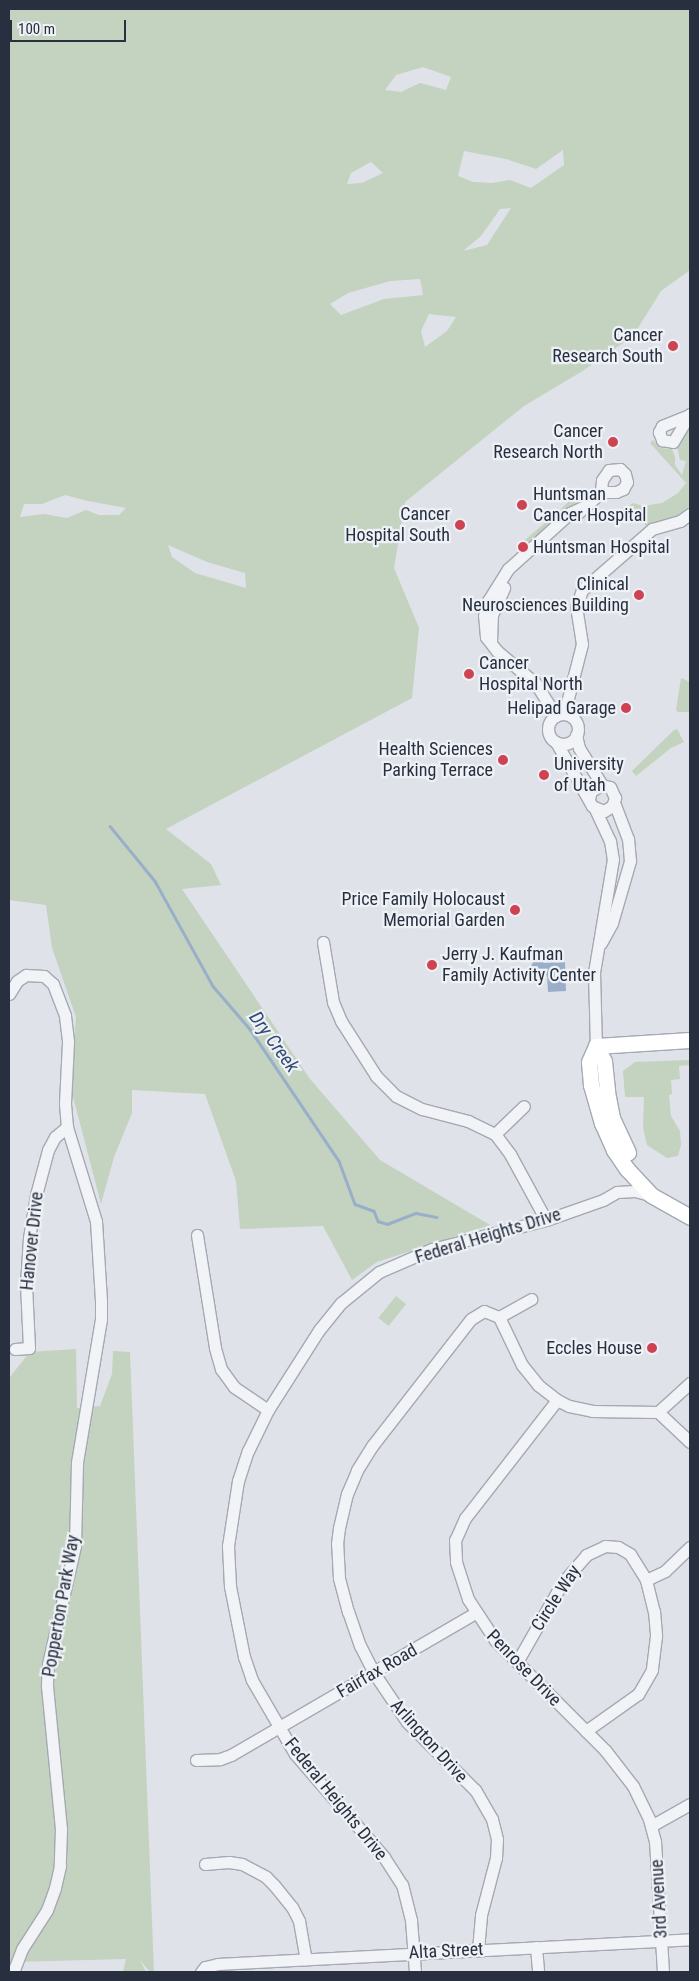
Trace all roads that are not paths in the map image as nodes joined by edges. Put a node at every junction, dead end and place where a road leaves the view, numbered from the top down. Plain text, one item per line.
1 (601, 492) dead end
2 (690, 514) edge
3 (560, 715) junction
4 (576, 736) junction
5 (556, 742) junction
6 (596, 797) junction
7 (613, 805) junction
8 (323, 942) dead end
9 (599, 946) junction
10 (9, 994) edge
11 (690, 1040) edge
12 (596, 1046) junction
13 (524, 1106) dead end
14 (67, 1127) junction
15 (495, 1134) junction
16 (627, 1169) junction
17 (617, 1192) junction
18 (651, 1195) junction
19 (690, 1207) edge
20 (690, 1217) edge
21 (546, 1220) junction
22 (197, 1234) dead end
23 (531, 1300) dead end
24 (499, 1317) junction
25 (15, 1349) dead end
26 (690, 1383) edge
27 (558, 1400) junction
28 (268, 1410) junction
29 (658, 1412) junction
30 (690, 1442) edge
31 (690, 1547) edge
32 (646, 1580) junction
33 (475, 1612) junction
34 (516, 1662) junction
35 (374, 1673) junction
36 (279, 1727) junction
37 (586, 1731) junction
38 (196, 1760) dead end
39 (690, 1804) edge
40 (651, 1826) junction
41 (205, 1864) dead end
42 (690, 1939) edge
43 (661, 1940) junction
44 (536, 1947) junction
45 (478, 1950) junction
46 (414, 1953) junction
47 (306, 1959) junction
48 (202, 1971) edge
49 (13, 1972) edge
50 (415, 1972) edge
51 (538, 1972) edge
52 (663, 1972) edge

1 - 3 street
2 - 3 street
3 - 4 street
3 - 5 street
4 - 5 street
4 - 6 street
5 - 6 street
6 - 7 street
6 - 7 street
6 - 9 street
7 - 9 street
8 - 15 street
9 - 12 street
10 - 14 street, Popperton Park Way
11 - 12 main road
12 - 16 main road
12 - 19 main road
13 - 15 street
14 - 25 street, Hanover Drive
14 - 49 street, Popperton Park Way
15 - 21 street
16 - 17 street
16 - 18 main road
17 - 18 street, Federal Heights Drive
17 - 21 street, Federal Heights Drive
18 - 20 main road
21 - 28 street, Federal Heights Drive
22 - 28 street
23 - 24 street
24 - 27 street
24 - 35 street, Arlington Drive
26 - 29 street
27 - 29 street
27 - 33 street, Penrose Drive
28 - 36 street, Federal Heights Drive
29 - 30 street
31 - 32 street
32 - 34 street, Circle Way
32 - 37 street, Circle Way
33 - 34 street, Penrose Drive
33 - 35 street, Fairfax Road
34 - 37 street, Penrose Drive
35 - 36 street, Fairfax Road
35 - 45 street, Arlington Drive
36 - 38 street, Fairfax Road
36 - 46 street, Federal Heights Drive
37 - 40 street, Penrose Drive
39 - 40 street
40 - 43 street, 3rd Avenue
41 - 47 street
42 - 43 street, Alta Street
43 - 44 street, Alta Street
43 - 52 street, 3rd Avenue
44 - 45 street, Alta Street
44 - 51 street
45 - 46 street, Alta Street
46 - 47 street, Alta Street
46 - 50 street, Federal Heights Drive
47 - 48 street, Alta Street

